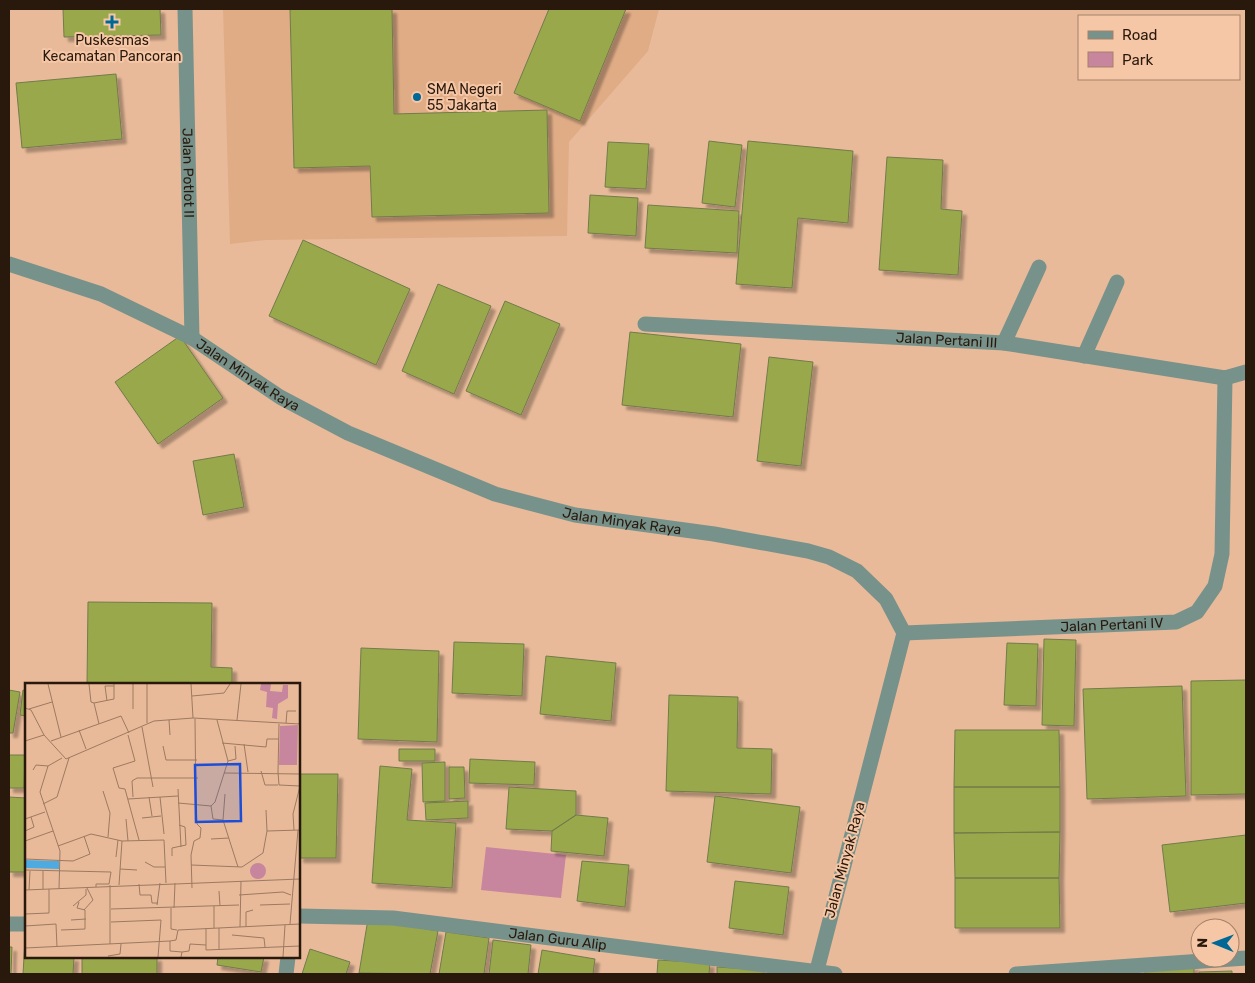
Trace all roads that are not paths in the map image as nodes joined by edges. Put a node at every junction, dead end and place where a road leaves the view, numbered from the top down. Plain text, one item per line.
1 (185, 9) edge
2 (9, 264) edge
3 (1040, 267) dead end
4 (1117, 282) dead end
5 (645, 324) dead end
6 (192, 338) junction
7 (1004, 343) junction
8 (1084, 356) junction
9 (1246, 372) edge
10 (1225, 378) junction
11 (904, 633) junction
12 (300, 916) edge
13 (9, 924) edge
14 (25, 924) edge
15 (288, 958) edge
16 (1246, 958) edge
17 (816, 973) edge
18 (286, 974) edge
19 (835, 974) edge
20 (1016, 974) edge

1 - 6 street, Jalan Potlot II
2 - 6 street, Jalan Minyak Raya
3 - 7 street
4 - 8 street
5 - 7 street, Jalan Pertani III
6 - 11 street, Jalan Minyak Raya
7 - 8 street, Jalan Pertani III
8 - 10 street, Jalan Pertani III
9 - 10 street, Jalan Pertani III
10 - 11 street, Jalan Pertani IV
11 - 17 street, Jalan Minyak Raya
12 - 17 street, Jalan Guru Alip
13 - 14 street
15 - 18 street
16 - 20 street
17 - 19 street, Jalan Guru Alip

